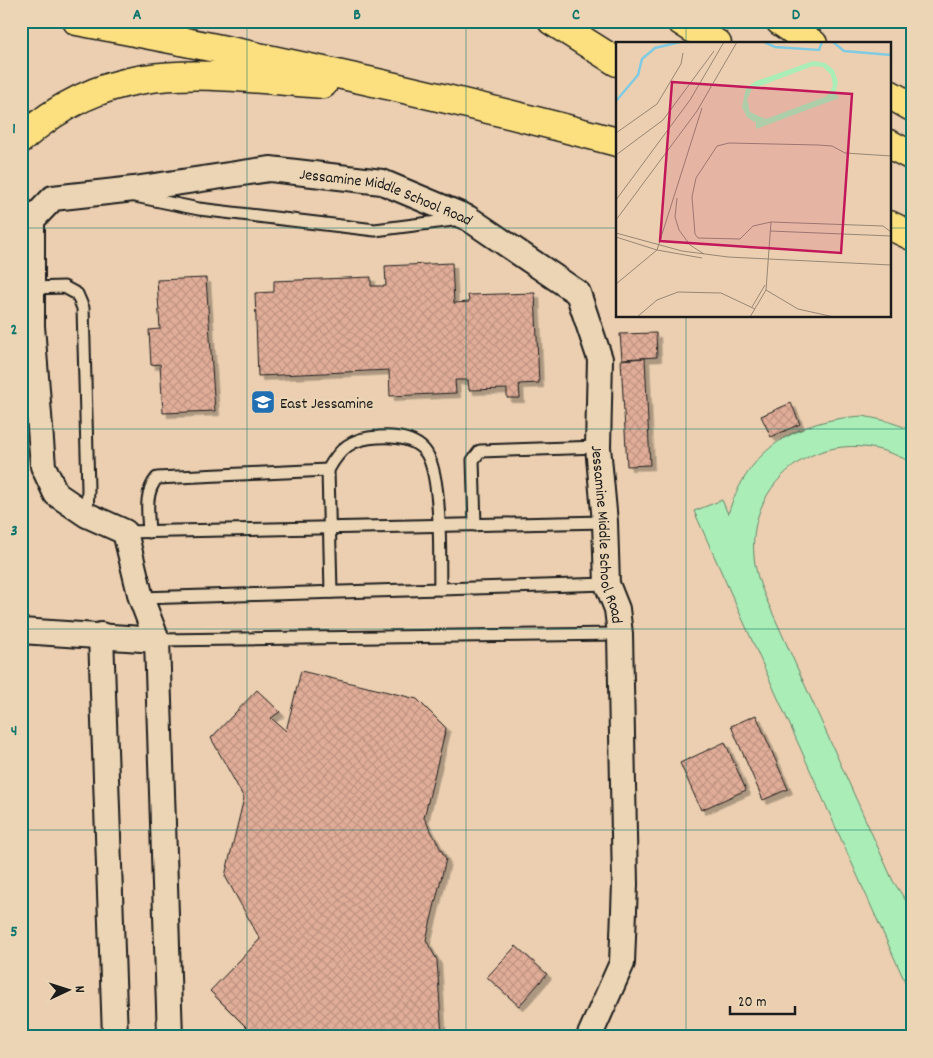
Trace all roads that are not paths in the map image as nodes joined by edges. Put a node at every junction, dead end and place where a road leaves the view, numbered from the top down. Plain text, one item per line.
1 (77, 21) edge
2 (552, 21) edge
3 (681, 21) edge
4 (780, 21) edge
5 (714, 42) edge
6 (810, 42) edge
7 (616, 61) edge
8 (413, 90) junction
9 (890, 95) edge
10 (912, 107) edge
11 (21, 139) edge
12 (616, 142) edge
13 (890, 145) edge
14 (912, 156) edge
15 (114, 192) junction
16 (468, 218) junction
17 (890, 225) edge
18 (912, 236) edge
19 (32, 288) junction
20 (598, 447) junction
21 (328, 470) junction
22 (87, 514) junction
23 (605, 522) junction
24 (475, 525) junction
25 (438, 526) junction
26 (328, 528) junction
27 (125, 532) junction
28 (149, 532) junction
29 (607, 584) junction
30 (440, 589) junction
31 (331, 592) junction
32 (141, 598) junction
33 (21, 631) edge
34 (620, 634) junction
35 (101, 635) junction
36 (157, 640) junction
37 (115, 1037) edge
38 (170, 1037) edge
39 (588, 1037) edge

1 - 8 highway
2 - 7 highway
3 - 5 highway
4 - 6 highway
8 - 11 highway
8 - 12 highway
9 - 10 highway
13 - 14 highway
15 - 16 lane
15 - 16 street, Jessamine Middle School Road
15 - 19 street, Jessamine Middle School Road
16 - 20 street, Jessamine Middle School Road
17 - 18 highway
19 - 22 street, Jessamine Middle School Road
19 - 22 lane
20 - 23 street, Jessamine Middle School Road
20 - 24 lane
21 - 25 lane
21 - 26 lane
21 - 28 lane
22 - 27 street, Jessamine Middle School Road
23 - 24 lane
23 - 29 street, Jessamine Middle School Road
24 - 25 lane
25 - 26 lane
25 - 30 lane
26 - 28 lane
26 - 31 lane
27 - 28 lane
27 - 32 street
29 - 30 lane
29 - 34 street, Jessamine Middle School Road
30 - 31 lane
31 - 32 lane
32 - 36 street
33 - 35 street
34 - 36 lane
34 - 39 street, Jessamine Middle School Road
35 - 36 street
35 - 37 street
36 - 38 street

